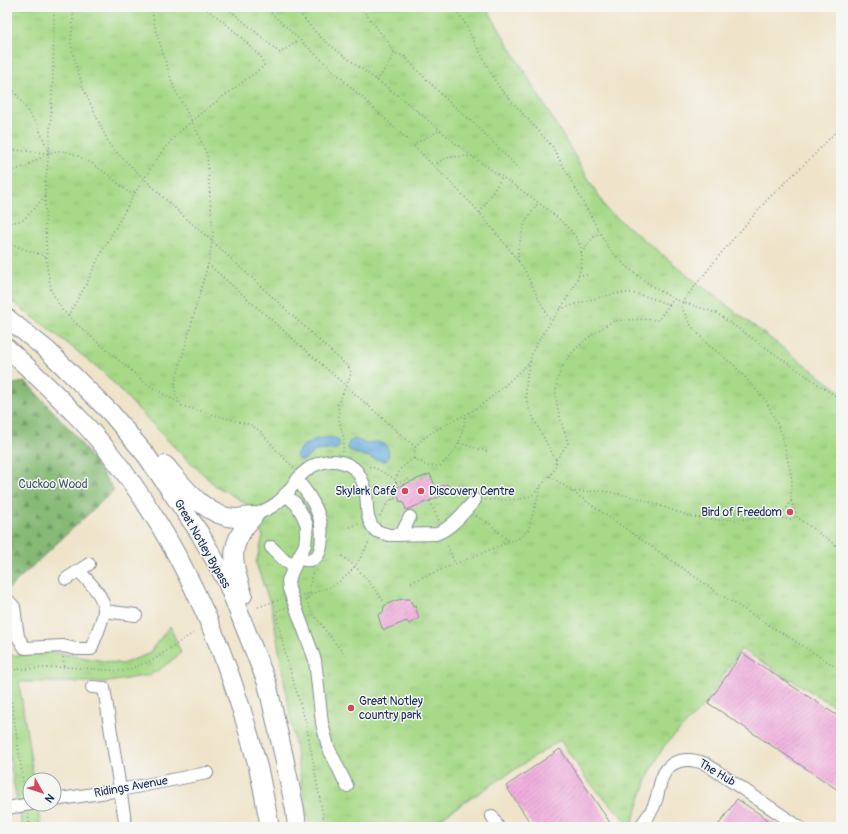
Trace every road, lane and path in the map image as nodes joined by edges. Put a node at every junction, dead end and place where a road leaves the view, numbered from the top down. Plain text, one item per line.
1 (54, 7) edge
2 (74, 7) edge
3 (151, 7) edge
4 (204, 7) edge
5 (226, 7) edge
6 (229, 7) edge
7 (294, 7) edge
8 (360, 7) edge
9 (454, 7) edge
10 (230, 10) junction
11 (270, 13) dead end
12 (300, 39) junction
13 (396, 53) junction
14 (7, 81) edge
15 (377, 82) junction
16 (192, 121) junction
17 (841, 126) edge
18 (440, 130) junction
19 (409, 141) dead end
20 (416, 143) dead end
21 (414, 146) dead end
22 (7, 150) edge
23 (49, 153) junction
24 (472, 156) junction
25 (434, 166) junction
26 (521, 171) dead end
27 (7, 173) edge
28 (502, 177) junction
29 (144, 179) junction
30 (136, 191) junction
31 (45, 196) junction
32 (538, 203) junction
33 (480, 213) junction
34 (7, 224) edge
35 (600, 233) junction
36 (212, 241) junction
37 (7, 243) edge
38 (581, 253) junction
39 (47, 257) junction
40 (518, 261) junction
41 (208, 264) junction
42 (578, 275) junction
43 (587, 275) dead end
44 (674, 299) junction
45 (683, 301) junction
46 (670, 305) junction
47 (560, 309) junction
48 (68, 316) junction
49 (7, 318) edge
50 (551, 321) junction
51 (7, 348) edge
52 (531, 361) junction
53 (345, 386) junction
54 (841, 400) edge
55 (180, 404) junction
56 (111, 413) junction
57 (466, 415) junction
58 (459, 443) junction
59 (415, 448) junction
60 (489, 452) dead end
61 (414, 458) junction
62 (556, 460) junction
63 (341, 462) junction
64 (352, 467) junction
65 (550, 476) junction
66 (299, 477) junction
67 (409, 478) dead end
68 (395, 480) junction
69 (396, 483) junction
70 (541, 485) junction
71 (572, 492) junction
72 (282, 498) junction
73 (398, 498) dead end
74 (393, 500) junction
75 (475, 500) joint
76 (791, 501) junction
77 (466, 510) junction
78 (254, 516) junction
79 (797, 516) junction
80 (410, 517) dead end
81 (378, 518) dead end
82 (777, 518) junction
83 (376, 531) junction
84 (401, 535) junction
85 (510, 542) junction
86 (271, 547) dead end
87 (841, 549) edge
88 (342, 556) dead end
89 (296, 562) junction
90 (355, 566) junction
91 (314, 570) dead end
92 (66, 579) dead end
93 (411, 582) dead end
94 (308, 594) junction
95 (7, 599) edge
96 (306, 600) dead end
97 (293, 601) junction
98 (385, 603) dead end
99 (103, 607) junction
100 (258, 607) dead end
101 (136, 615) dead end
102 (193, 633) dead end
103 (346, 657) dead end
104 (7, 670) edge
105 (841, 670) edge
106 (266, 683) junction
107 (92, 687) dead end
108 (24, 772) edge
109 (207, 773) dead end
110 (347, 786) dead end
111 (120, 790) junction
112 (62, 799) edge
113 (22, 805) edge
114 (7, 808) edge
115 (29, 812) edge
116 (492, 816) dead end
117 (30, 827) edge
118 (126, 827) edge
119 (270, 827) edge
120 (297, 827) edge
121 (325, 827) edge
122 (498, 827) edge
123 (640, 827) edge
124 (799, 827) edge

1 - 23 path
2 - 29 path
3 - 16 path
4 - 16 path
5 - 10 path
6 - 10 path
7 - 15 path
8 - 13 path
9 - 35 path
10 - 12 path
11 - 12 path
12 - 19 path
13 - 15 path
13 - 26 path
14 - 23 path
15 - 18 path
16 - 29 path
16 - 36 path
17 - 45 path
18 - 20 path
18 - 24 path
21 - 25 path
22 - 23 path
23 - 27 path
23 - 30 path
23 - 31 path
24 - 25 path
24 - 28 path
25 - 33 path
28 - 32 path
28 - 33 path
29 - 30 path
29 - 36 path
30 - 48 path
31 - 34 path
31 - 39 path
32 - 38 path
32 - 40 path
33 - 40 path
35 - 38 path
35 - 44 path
36 - 41 path
36 - 53 path
37 - 39 path
38 - 42 path
39 - 48 path
40 - 50 path
41 - 53 path
41 - 55 path
42 - 43 path
42 - 47 path
44 - 45 path
44 - 46 path
45 - 54 path
45 - 76 path
46 - 47 path
46 - 62 path
47 - 50 path
48 - 55 path
49 - 56 highway, Great Notley Bypass
50 - 52 path
51 - 119 highway
52 - 57 path
52 - 62 path
53 - 59 path
53 - 63 path
55 - 66 path
56 - 78 highway
56 - 106 highway, Great Notley Bypass
57 - 58 path
57 - 59 path
58 - 60 path
58 - 61 path
59 - 61 path
61 - 68 path
62 - 65 path
63 - 64 street
63 - 66 street
64 - 68 path
64 - 83 street
65 - 70 path
65 - 71 path
66 - 72 street
66 - 89 street
67 - 69 path
68 - 69 path
69 - 74 path
70 - 75 path
70 - 85 path
71 - 82 path
71 - 105 path
72 - 78 street
72 - 89 street
73 - 74 path
74 - 81 path
75 - 77 street
76 - 79 path
76 - 82 path
77 - 84 street
77 - 85 path
78 - 106 highway
79 - 82 path
79 - 87 path
80 - 84 street
83 - 84 street
83 - 90 path
85 - 93 path
86 - 89 street
88 - 90 path
89 - 97 street
90 - 94 path
90 - 98 path
91 - 94 path
92 - 99 street
94 - 97 path
95 - 99 street
96 - 103 path
97 - 100 path
97 - 110 street
97 - 121 path
99 - 101 street
102 - 104 path
104 - 108 path
106 - 120 highway, Great Notley Bypass
107 - 111 street
109 - 111 street, Ridings Avenue
111 - 112 street, Ridings Avenue
111 - 118 street
113 - 114 street
115 - 117 path
116 - 122 street
123 - 124 street, The Hub

